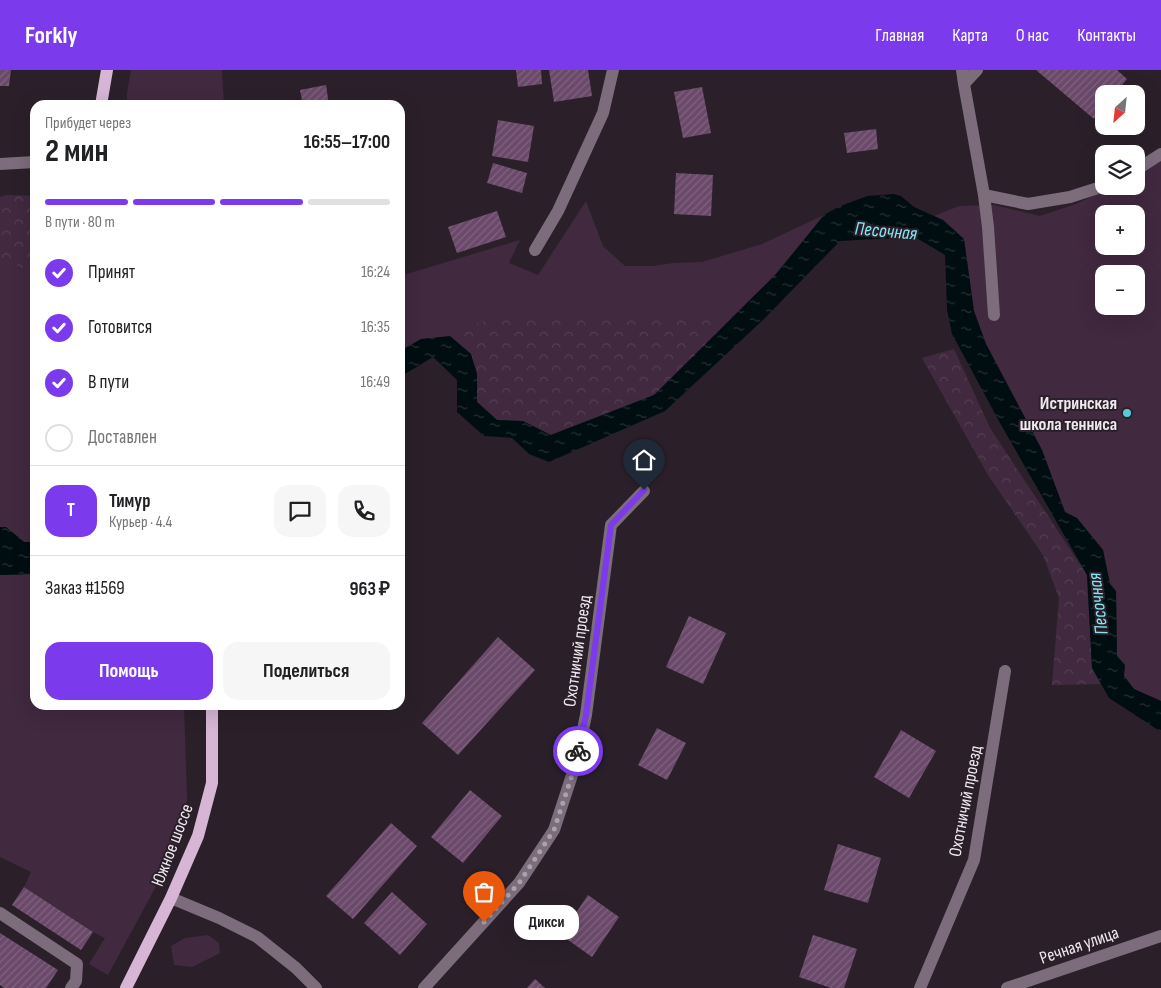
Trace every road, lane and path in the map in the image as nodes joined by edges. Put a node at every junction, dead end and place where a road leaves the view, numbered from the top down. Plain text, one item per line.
1 (108, 70) edge
2 (613, 70) edge
3 (962, 70) edge
4 (976, 70) edge
5 (964, 84) junction
6 (102, 100) edge
7 (1161, 154) edge
8 (30, 162) edge
9 (0, 164) edge
10 (1145, 164) edge
11 (1095, 189) edge
12 (984, 195) junction
13 (535, 250) dead end
14 (994, 315) dead end
15 (644, 490) dead end
16 (1005, 671) dead end
17 (212, 710) edge
18 (171, 898) junction
19 (0, 913) edge
20 (1161, 936) edge
21 (71, 988) edge
22 (126, 988) edge
23 (316, 988) edge
24 (424, 988) edge
25 (920, 988) edge
26 (1007, 988) edge

1 - 6 main road
2 - 13 street
3 - 5 street
4 - 5 street
5 - 12 street
7 - 10 street
8 - 9 street
11 - 12 street
12 - 14 street
15 - 24 street, Охотничий проезд
16 - 25 street, Охотничий проезд
17 - 18 main road, Южное шоссе
18 - 22 main road, Южное шоссе
18 - 23 street
19 - 21 street
20 - 26 street, Речная улица

